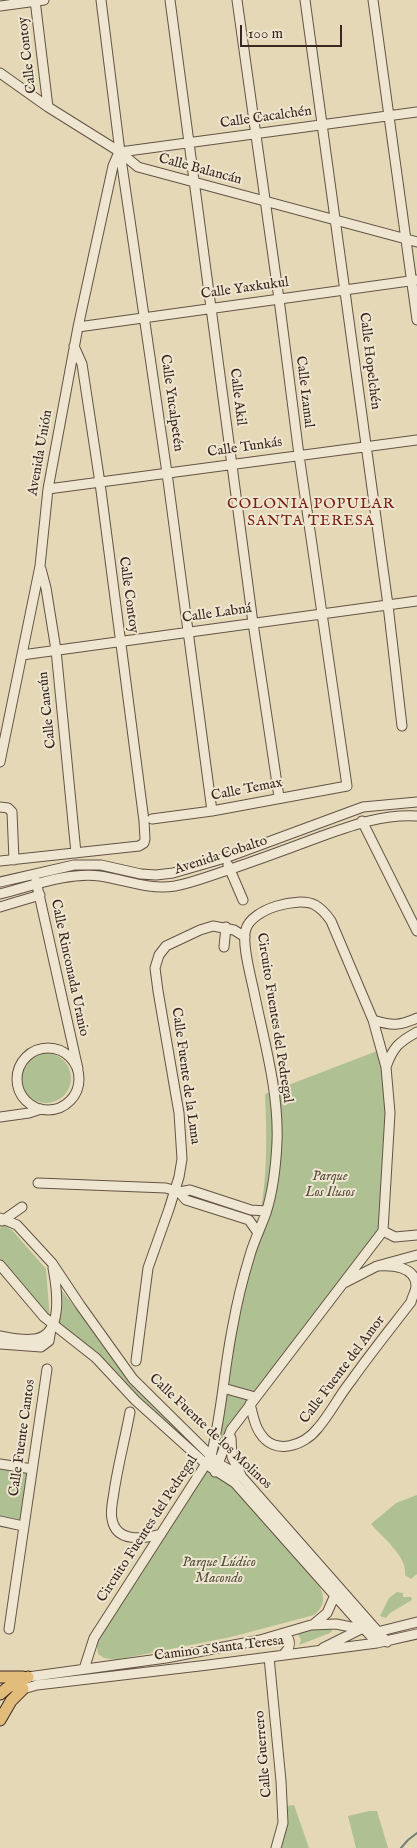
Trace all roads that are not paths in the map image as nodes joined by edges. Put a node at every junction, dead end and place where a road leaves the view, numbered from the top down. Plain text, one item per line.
1 (38, 0) edge
2 (101, 0) edge
3 (170, 0) edge
4 (237, 0) edge
5 (305, 0) edge
6 (373, 0) edge
7 (0, 6) edge
8 (0, 72) edge
9 (48, 107) junction
10 (417, 112) edge
11 (388, 116) junction
12 (322, 125) junction
13 (256, 134) junction
14 (188, 143) junction
15 (120, 152) junction
16 (194, 183) junction
17 (266, 202) junction
18 (335, 221) junction
19 (405, 239) junction
20 (417, 242) edge
21 (414, 280) edge
22 (346, 289) junction
23 (279, 298) junction
24 (212, 307) junction
25 (145, 316) junction
26 (417, 320) edge
27 (78, 327) junction
28 (74, 346) junction
29 (417, 440) edge
30 (366, 446) junction
31 (298, 455) junction
32 (232, 464) junction
33 (167, 473) junction
34 (100, 483) junction
35 (48, 489) junction
36 (40, 566) junction
37 (417, 601) edge
38 (388, 605) junction
39 (321, 614) junction
40 (253, 623) junction
41 (188, 632) junction
42 (121, 641) junction
43 (56, 650) junction
44 (22, 655) junction
45 (402, 726) dead end
46 (0, 762) edge
47 (347, 786) joint
48 (279, 797) junction
49 (417, 802) edge
50 (0, 807) edge
51 (212, 811) junction
52 (417, 816) edge
53 (152, 819) dead end
54 (362, 821) junction
55 (76, 853) junction
56 (225, 858) junction
57 (14, 860) junction
58 (0, 861) edge
59 (230, 869) junction
60 (33, 873) junction
61 (0, 882) edge
62 (37, 885) junction
63 (0, 894) edge
64 (40, 896) junction
65 (243, 900) dead end
66 (0, 907) edge
67 (226, 927) junction
68 (417, 931) edge
69 (244, 937) junction
70 (224, 947) dead end
71 (417, 1018) edge
72 (373, 1020) junction
73 (417, 1032) edge
74 (386, 1067) junction
75 (78, 1069) junction
76 (40, 1109) junction
77 (0, 1117) edge
78 (38, 1183) dead end
79 (177, 1192) junction
80 (22, 1207) dead end
81 (266, 1211) junction
82 (2, 1220) edge
83 (383, 1231) junction
84 (258, 1233) junction
85 (417, 1235) edge
86 (417, 1255) edge
87 (52, 1263) junction
88 (0, 1265) edge
89 (377, 1266) junction
90 (341, 1284) junction
91 (52, 1327) junction
92 (0, 1336) edge
93 (0, 1344) edge
94 (136, 1361) dead end
95 (47, 1369) dead end
96 (223, 1388) junction
97 (253, 1401) junction
98 (130, 1412) dead end
99 (231, 1430) junction
100 (215, 1443) junction
101 (225, 1448) junction
102 (211, 1456) junction
103 (0, 1464) edge
104 (207, 1465) junction
105 (217, 1468) junction
106 (32, 1469) junction
107 (241, 1476) junction
108 (0, 1521) edge
109 (24, 1526) junction
110 (161, 1534) junction
111 (335, 1595) junction
112 (358, 1615) junction
113 (417, 1622) edge
114 (336, 1624) junction
115 (311, 1625) junction
116 (365, 1627) junction
117 (9, 1629) dead end
118 (377, 1632) junction
119 (284, 1633) junction
120 (417, 1634) edge
121 (387, 1642) junction
122 (377, 1643) junction
123 (316, 1651) junction
124 (283, 1655) junction
125 (270, 1657) junction
126 (84, 1669) junction
127 (0, 1677) edge
128 (28, 1677) junction
129 (24, 1689) junction
130 (0, 1694) edge
131 (0, 1704) edge
132 (0, 1720) edge
133 (276, 1848) edge

1 - 7 street
1 - 9 street, Calle Contoy
2 - 15 street, Calle Yucalpetén
3 - 14 street, Calle Akil
4 - 13 street, Calle Izamal
5 - 12 street, Calle Hopelchén
6 - 11 street
8 - 9 street, Calle Balancán
9 - 15 street, Calle Balancán
10 - 11 street, Calle Cacalchén
11 - 12 street, Calle Cacalchén
11 - 19 street
12 - 13 street, Calle Cacalchén
12 - 18 street, Calle Hopelchén
13 - 14 street, Calle Cacalchén
13 - 17 street, Calle Izamal
14 - 15 street, Calle Cacalchén
14 - 16 street, Calle Akil
15 - 16 street, Calle Balancán
15 - 25 street, Calle Yucalpetén
15 - 27 street, Avenida Unión
16 - 17 street, Calle Balancán
16 - 24 street, Calle Akil
17 - 18 street, Calle Balancán
17 - 23 street, Calle Izamal
18 - 19 street, Calle Balancán
18 - 22 street, Calle Hopelchén
19 - 20 street, Calle Balancán
19 - 21 street
21 - 22 street, Calle Yaxkukul
21 - 26 street
22 - 23 street, Calle Yaxkukul
22 - 30 street, Calle Hopelchén
23 - 24 street, Calle Yaxkukul
23 - 31 street, Calle Izamal
24 - 25 street, Calle Yaxkukul
24 - 32 street, Calle Akil
25 - 27 street, Calle Yaxkukul
25 - 33 street, Calle Yucalpetén
27 - 28 street, Avenida Unión
28 - 34 street, Calle Contoy
28 - 35 street, Avenida Unión
29 - 30 street, Calle Tunkás
30 - 31 street, Calle Tunkás
30 - 38 street, Calle Hopelchén
31 - 32 street, Calle Tunkás
31 - 39 street, Calle Izamal
32 - 33 street, Calle Tunkás
32 - 40 street, Calle Akil
33 - 34 street, Calle Tunkás
33 - 41 street, Calle Yucalpetén
34 - 35 street, Calle Tunkás
34 - 42 street, Calle Contoy
35 - 36 street, Avenida Unión
36 - 43 street, Calle Cancún
36 - 44 street, Avenida Unión
37 - 38 street, Calle Labná
38 - 39 street, Calle Labná
38 - 45 street, Calle Hopelchén
39 - 40 street, Calle Labná
39 - 47 street, Calle Izamal
40 - 41 street, Calle Labná
40 - 48 street, Calle Akil
41 - 42 street, Calle Labná
41 - 51 street, Calle Yucalpetén
42 - 43 street, Calle Labná
42 - 55 street, Calle Contoy
43 - 44 street, Calle Labná
43 - 55 street, Calle Cancún
44 - 46 street, Avenida Unión
47 - 48 street, Calle Temax
48 - 51 street, Calle Temax
49 - 56 street, Avenida Cobalto
50 - 57 street
51 - 53 street, Calle Temax
52 - 54 street, Avenida Cobalto
54 - 59 street, Avenida Cobalto
54 - 68 street
55 - 57 street
56 - 59 street
56 - 60 street, Avenida Cobalto
57 - 58 street
59 - 62 street, Avenida Cobalto
59 - 65 street
60 - 61 street, Avenida Cobalto
60 - 62 street, Calle Rinconada Uranio
62 - 63 street, Avenida Cobalto
62 - 64 street, Calle Rinconada Uranio
64 - 66 street
64 - 75 street, Calle Rinconada Uranio
67 - 69 street
67 - 70 street
67 - 79 street, Calle Fuente de la Luna
69 - 72 street, Circuito Fuentes del Pedregal
69 - 81 street, Circuito Fuentes del Pedregal
71 - 72 street
72 - 74 street, Circuito Fuentes del Pedregal
73 - 74 street
74 - 83 street, Circuito Fuentes del Pedregal
75 - 76 street
75 - 76 street
76 - 77 street
78 - 79 street
79 - 81 street
79 - 84 street
79 - 94 street, Calle Fuente de la Luna
80 - 82 street
81 - 84 street, Circuito Fuentes del Pedregal
82 - 87 street, Calle Fuente de los Molinos
83 - 85 street
83 - 90 street, Circuito Fuentes del Pedregal
84 - 96 street, Circuito Fuentes del Pedregal
86 - 89 street, Circuito Fuentes del Pedregal
87 - 91 street
87 - 102 street, Calle Fuente de los Molinos
88 - 91 street, Calle Fuente de los Molinos
89 - 90 street, Circuito Fuentes del Pedregal
89 - 97 street, Calle Fuente del Amor
90 - 97 street, Circuito Fuentes del Pedregal
91 - 92 street
91 - 93 street
91 - 104 street, Calle Fuente de los Molinos
95 - 106 street, Calle Fuente Cantos
96 - 97 street
96 - 100 street, Circuito Fuentes del Pedregal
97 - 99 street, Circuito Fuentes del Pedregal
98 - 110 street
99 - 101 street, Circuito Fuentes del Pedregal
99 - 107 street
100 - 101 street
100 - 102 street, Circuito Fuentes del Pedregal
101 - 105 street, Circuito Fuentes del Pedregal
102 - 104 street, Circuito Fuentes del Pedregal
102 - 105 street, Calle Fuente de los Molinos
103 - 106 street
104 - 105 street, Calle Fuente de los Molinos
104 - 110 street, Circuito Fuentes del Pedregal
105 - 107 street, Calle Fuente de los Molinos
105 - 111 street, Calle Fuente de los Molinos
106 - 109 street, Calle Fuente Cantos
107 - 112 street, Calle Fuente de los Molinos
108 - 109 street
109 - 117 street, Calle Fuente Cantos
110 - 126 street, Circuito Fuentes del Pedregal
111 - 112 street, Calle Fuente de los Molinos
111 - 115 street
112 - 114 street
112 - 116 street, Calle Fuente de los Molinos
113 - 118 street
114 - 115 street, Camino a Santa Teresa
114 - 116 street, Camino a Santa Teresa
115 - 119 street, Camino a Santa Teresa
116 - 118 street, Calle Fuente de los Molinos
116 - 122 street, Calle Fuente de los Molinos
116 - 123 street
118 - 121 street, Calle Fuente de los Molinos
119 - 124 street
119 - 126 street, Camino a Santa Teresa
120 - 121 street, Camino a Santa Teresa
121 - 122 street, Camino a Santa Teresa
122 - 123 street, Camino a Santa Teresa
123 - 124 street, Camino a Santa Teresa
124 - 125 street, Camino a Santa Teresa
125 - 129 street, Camino a Santa Teresa
125 - 133 street, Calle Guerrero
126 - 128 street, Camino a Santa Teresa
127 - 128 main road
128 - 130 main road
129 - 131 main road
129 - 132 main road

